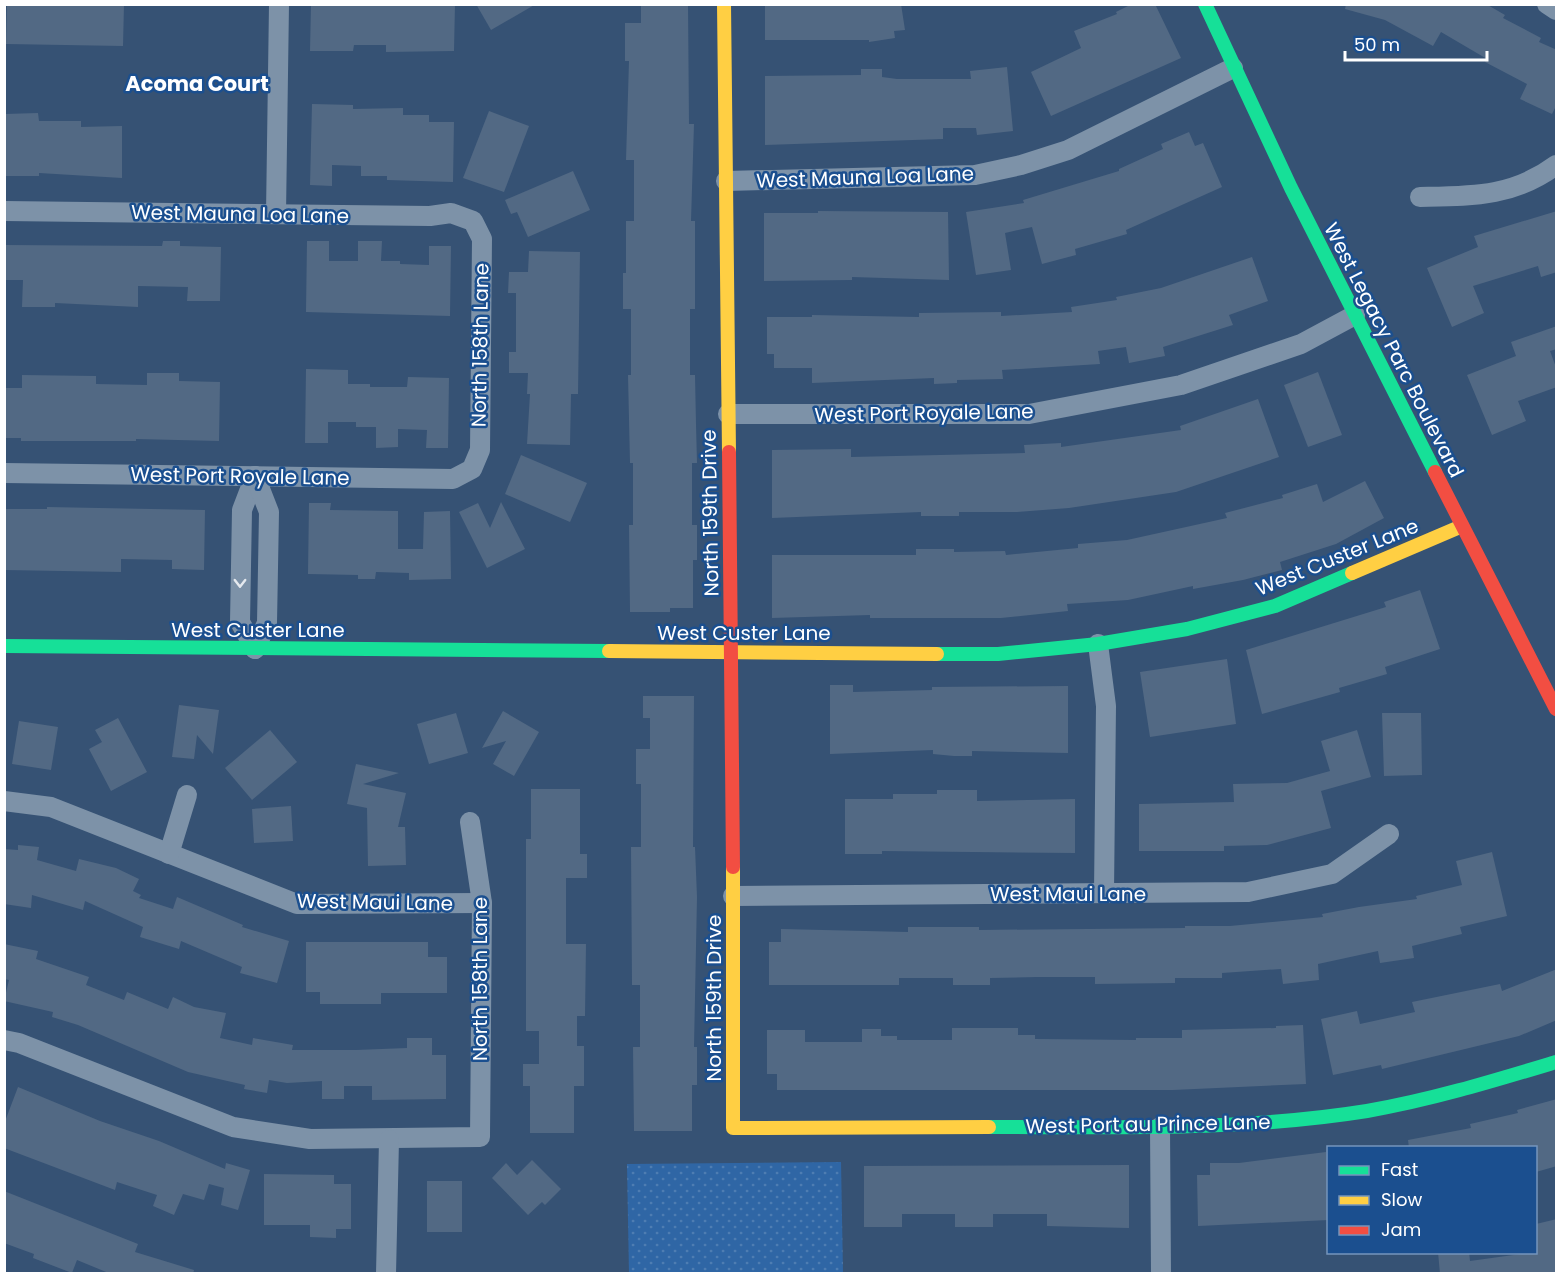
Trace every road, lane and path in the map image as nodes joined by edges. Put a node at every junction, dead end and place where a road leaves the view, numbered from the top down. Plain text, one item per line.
1 (279, 4) edge
2 (724, 4) edge
3 (1205, 4) edge
4 (1546, 4) edge
5 (1557, 10) edge
6 (1233, 68) junction
7 (1557, 165) edge
8 (726, 181) junction
9 (1420, 197) dead end
10 (4, 211) edge
11 (276, 214) junction
12 (473, 221) joint
13 (1355, 315) junction
14 (729, 414) junction
15 (472, 469) joint
16 (4, 473) edge
17 (255, 476) junction
18 (1462, 526) junction
19 (241, 549) junction
20 (268, 550) junction
21 (1098, 644) junction
22 (4, 646) edge
23 (255, 649) junction
24 (731, 652) junction
25 (1557, 709) edge
26 (187, 795) dead end
27 (4, 801) edge
28 (470, 822) dead end
29 (1389, 834) dead end
30 (169, 854) junction
31 (1104, 893) junction
32 (734, 896) junction
33 (482, 903) junction
34 (4, 1040) edge
35 (1557, 1062) edge
36 (1160, 1127) junction
37 (733, 1128) joint
38 (389, 1140) junction
39 (386, 1274) edge
40 (1161, 1274) edge

1 - 11 street
2 - 8 street, North 159th Drive
3 - 6 street, West Legacy Parc Boulevard
4 - 5 street
6 - 8 street, West Mauna Loa Lane
6 - 13 street, West Legacy Parc Boulevard
7 - 9 street
8 - 14 street, North 159th Drive
10 - 11 street, West Mauna Loa Lane
11 - 12 street, West Mauna Loa Lane
12 - 15 street, North 158th Lane
13 - 14 street, West Port Royale Lane
13 - 18 street, West Legacy Parc Boulevard
14 - 24 street, North 159th Drive
15 - 17 street, West Port Royale Lane
16 - 17 street, West Port Royale Lane
17 - 19 street
17 - 20 street
18 - 21 street, West Custer Lane
18 - 25 street, West Legacy Parc Boulevard
19 - 20 street
19 -> 23 street
20 - 23 street
21 - 24 street, West Custer Lane
21 - 31 street
22 - 23 street, West Custer Lane
23 - 24 street, West Custer Lane
24 - 32 street, North 159th Drive
26 - 30 street
27 - 30 street, West Maui Lane
28 - 33 street, North 158th Lane
29 - 31 street, West Maui Lane
30 - 33 street, West Maui Lane
31 - 32 street, West Maui Lane
32 - 37 street, North 159th Drive
33 - 38 street, North 158th Lane
34 - 38 street
35 - 36 street, West Port au Prince Lane
36 - 37 street, West Port au Prince Lane
36 - 40 street
38 - 39 street

